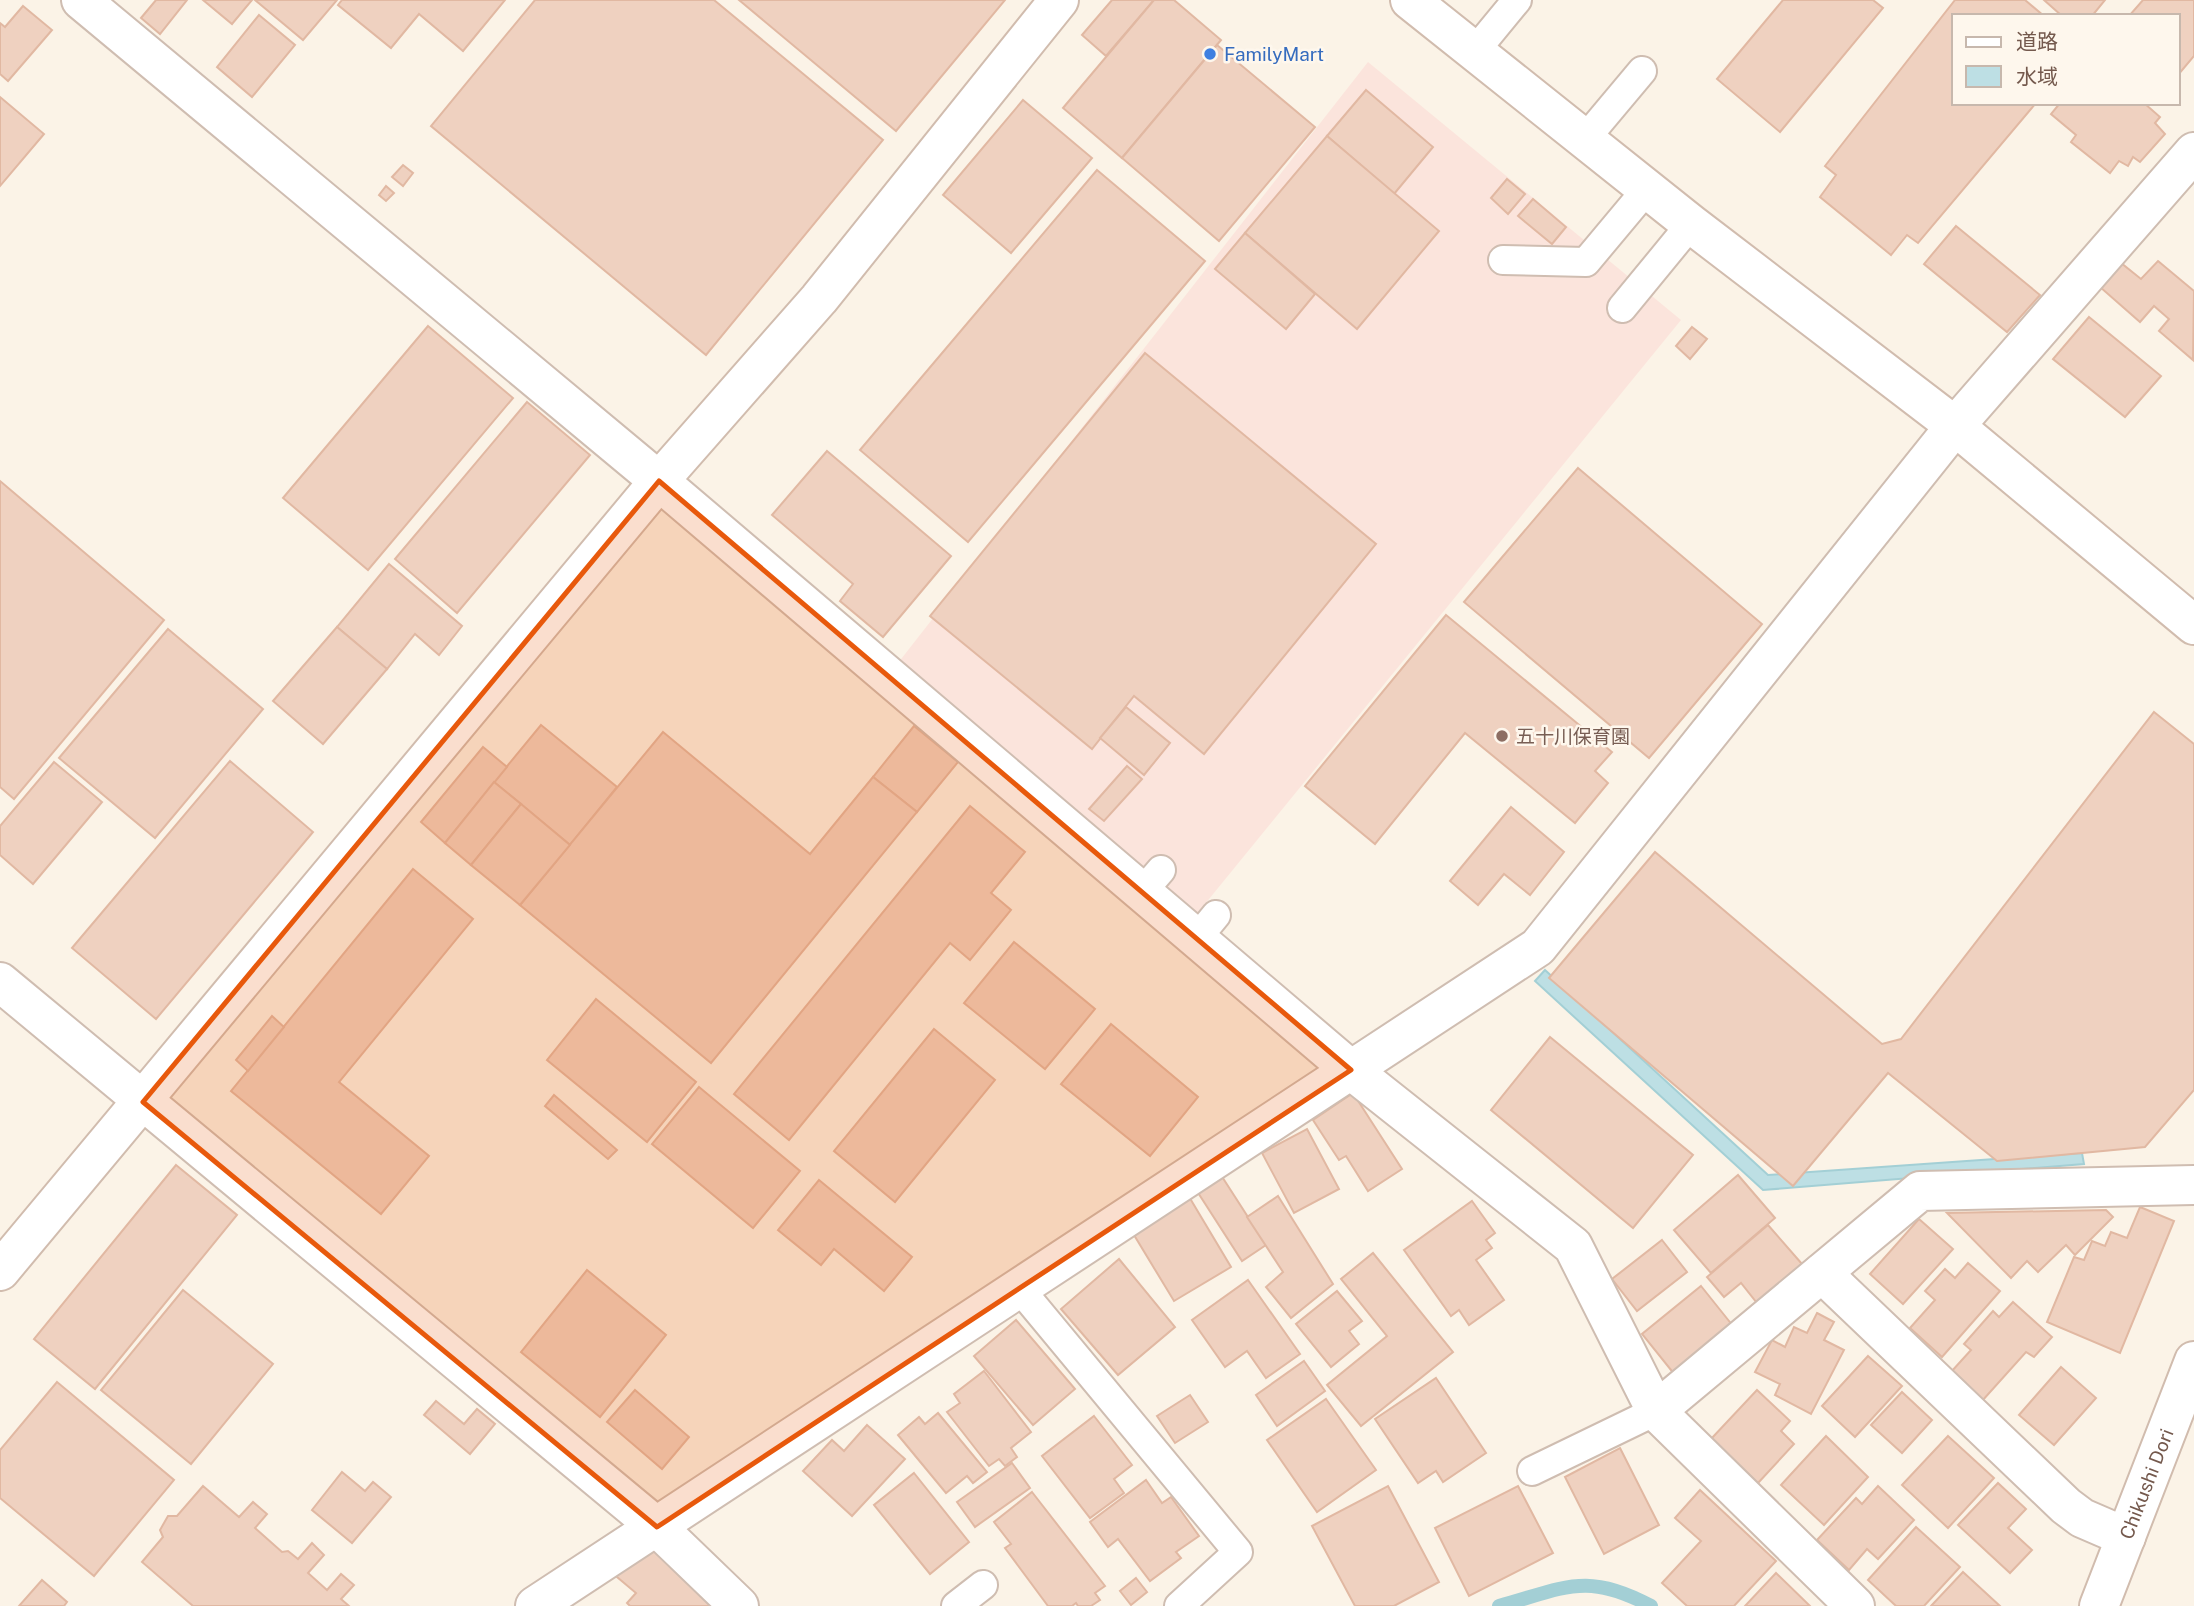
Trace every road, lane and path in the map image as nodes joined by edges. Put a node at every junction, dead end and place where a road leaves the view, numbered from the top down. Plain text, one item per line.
1 (81, 0) edge
2 (1059, 0) edge
3 (1410, 0) edge
4 (1517, 0) edge
5 (1475, 51) junction
6 (1642, 71) dead end
7 (1585, 139) junction
8 (2194, 152) edge
9 (1647, 188) junction
10 (1690, 224) junction
11 (1503, 260) dead end
12 (1622, 308) dead end
13 (1955, 426) junction
14 (659, 481) junction
15 (2194, 625) edge
16 (0, 982) edge
17 (1351, 1070) junction
18 (143, 1102) junction
19 (2194, 1185) edge
20 (0, 1271) edge
21 (1822, 1273) junction
22 (1019, 1288) junction
23 (2194, 1361) edge
24 (1656, 1411) junction
25 (1532, 1471) dead end
26 (657, 1527) junction
27 (2126, 1537) junction
28 (983, 1585) dead end
29 (535, 1606) edge
30 (740, 1606) edge
31 (956, 1606) edge
32 (1179, 1606) edge
33 (1855, 1606) edge
34 (2099, 1606) edge

1 - 14 street
2 - 14 street
3 - 5 street
4 - 5 lane
5 - 7 street
6 - 7 lane
7 - 9 street
8 - 13 street
9 - 10 street
9 - 11 lane
10 - 12 lane
10 - 13 street
13 - 15 street
13 - 17 street
14 - 17 street
14 - 18 street
16 - 18 street
17 - 22 street
17 - 24 street
18 - 20 street
18 - 26 street
19 - 21 street
21 - 24 street
21 - 27 street
22 - 26 street
22 - 32 lane
23 - 27 street, Chikushi Dori
24 - 25 lane
24 - 33 street
26 - 29 street
26 - 30 street
27 - 34 street, Chikushi Dori
28 - 31 lane

